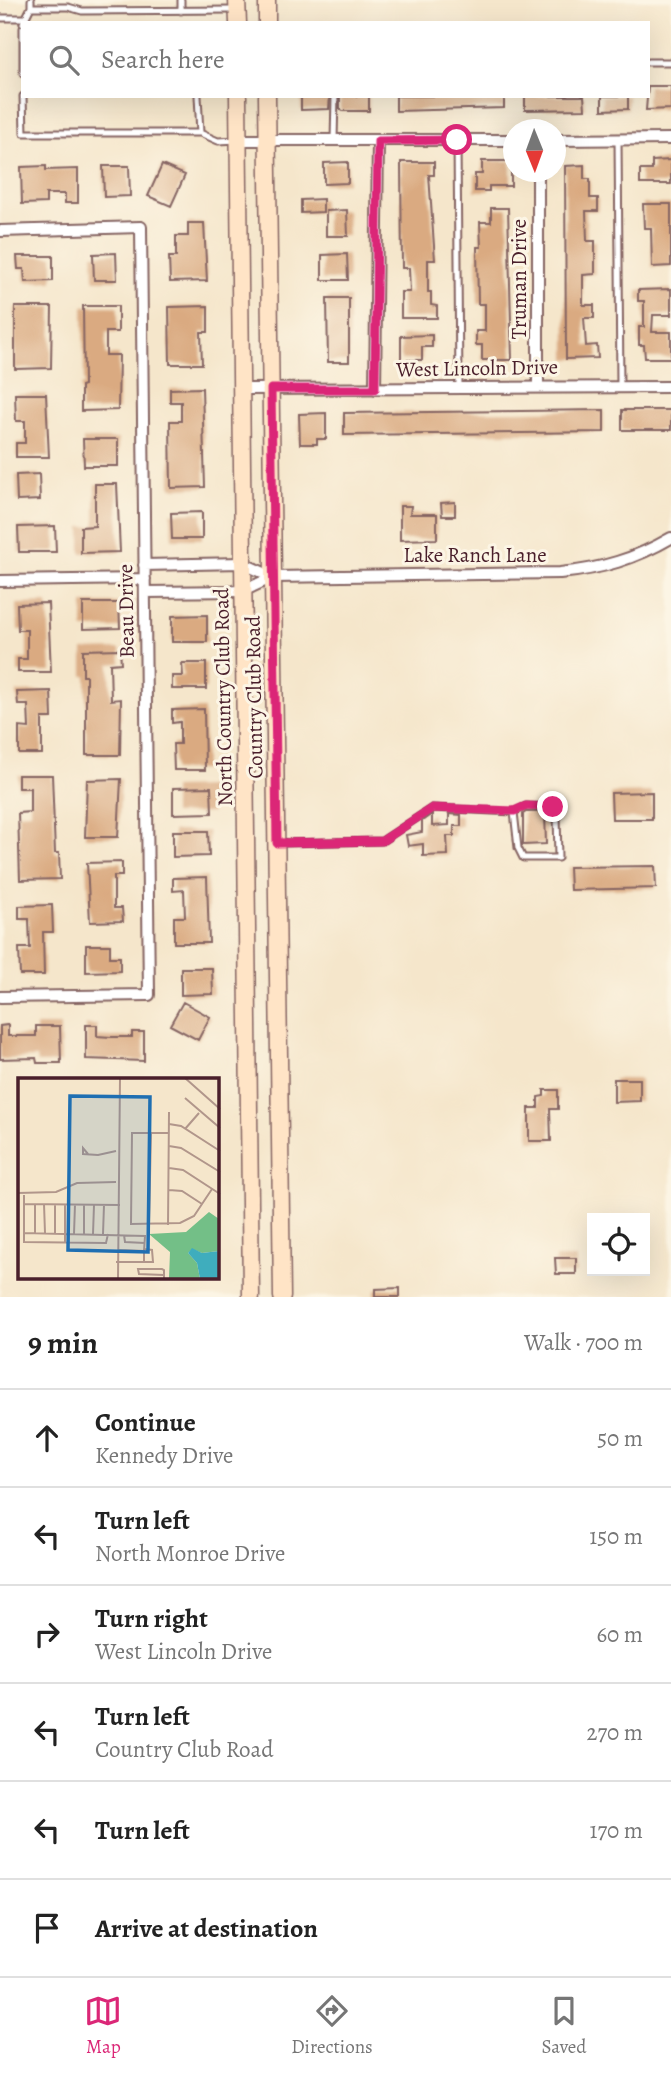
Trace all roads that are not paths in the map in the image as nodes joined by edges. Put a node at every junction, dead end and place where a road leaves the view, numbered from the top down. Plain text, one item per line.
1 (181, 0) edge
2 (267, 0) edge
3 (31, 4) edge
4 (181, 10) junction
5 (237, 11) edge
6 (0, 18) edge
7 (24, 21) edge
8 (267, 21) edge
9 (21, 23) edge
10 (671, 61) edge
11 (650, 62) edge
12 (23, 98) edge
13 (198, 98) edge
14 (238, 98) edge
15 (267, 98) edge
16 (335, 98) edge
17 (200, 132) junction
18 (618, 139) junction
19 (671, 139) edge
20 (238, 140) junction
21 (268, 140) junction
22 (334, 140) junction
23 (457, 140) junction
24 (503, 140) edge
25 (566, 140) edge
26 (378, 141) junction
27 (538, 182) edge
28 (0, 231) edge
29 (459, 387) junction
30 (538, 387) junction
31 (620, 387) junction
32 (671, 387) edge
33 (241, 389) junction
34 (271, 389) junction
35 (375, 389) junction
36 (671, 538) edge
37 (242, 562) junction
38 (144, 565) junction
39 (273, 577) junction
40 (145, 579) junction
41 (0, 580) edge
42 (243, 591) junction
43 (145, 592) junction
44 (514, 811) junction
45 (246, 843) junction
46 (277, 843) junction
47 (0, 997) edge
48 (251, 1297) edge
49 (282, 1297) edge

1 - 4 lane
2 - 8 main road
3 - 4 lane
3 - 7 lane
4 - 5 lane
6 - 9 lane
10 - 11 lane
12 - 17 lane
13 - 17 lane
14 - 20 main road, North Country Club Road
15 - 21 main road, Country Club Road
16 - 22 lane
17 - 20 lane
18 - 19 street
18 - 25 street
18 - 31 lane
20 - 21 street
20 - 33 main road, North Country Club Road
21 - 22 street
21 - 34 main road, Country Club Road
22 - 26 street
23 - 24 street
23 - 26 street
23 - 29 lane
26 - 35 street
27 - 30 street, Truman Drive
28 - 38 street, Beau Drive
29 - 30 street, West Lincoln Drive
29 - 35 street, West Lincoln Drive
30 - 31 street, West Lincoln Drive
31 - 32 street, West Lincoln Drive
33 - 34 street, West Lincoln Drive
33 - 37 main road, North Country Club Road
34 - 35 street, West Lincoln Drive
34 - 39 main road, Country Club Road
36 - 39 street, Lake Ranch Lane
37 - 38 street
37 - 39 street
37 - 42 main road, North Country Club Road
38 - 40 street, Beau Drive
39 - 42 street
39 - 46 main road, Country Club Road
40 - 41 street
40 - 43 street, Beau Drive
42 - 43 street
42 - 45 main road, North Country Club Road
43 - 47 street, Beau Drive
44 - 44 lane
44 - 46 lane
45 - 46 main road
45 - 48 main road, North Country Club Road
46 - 49 main road, Country Club Road

